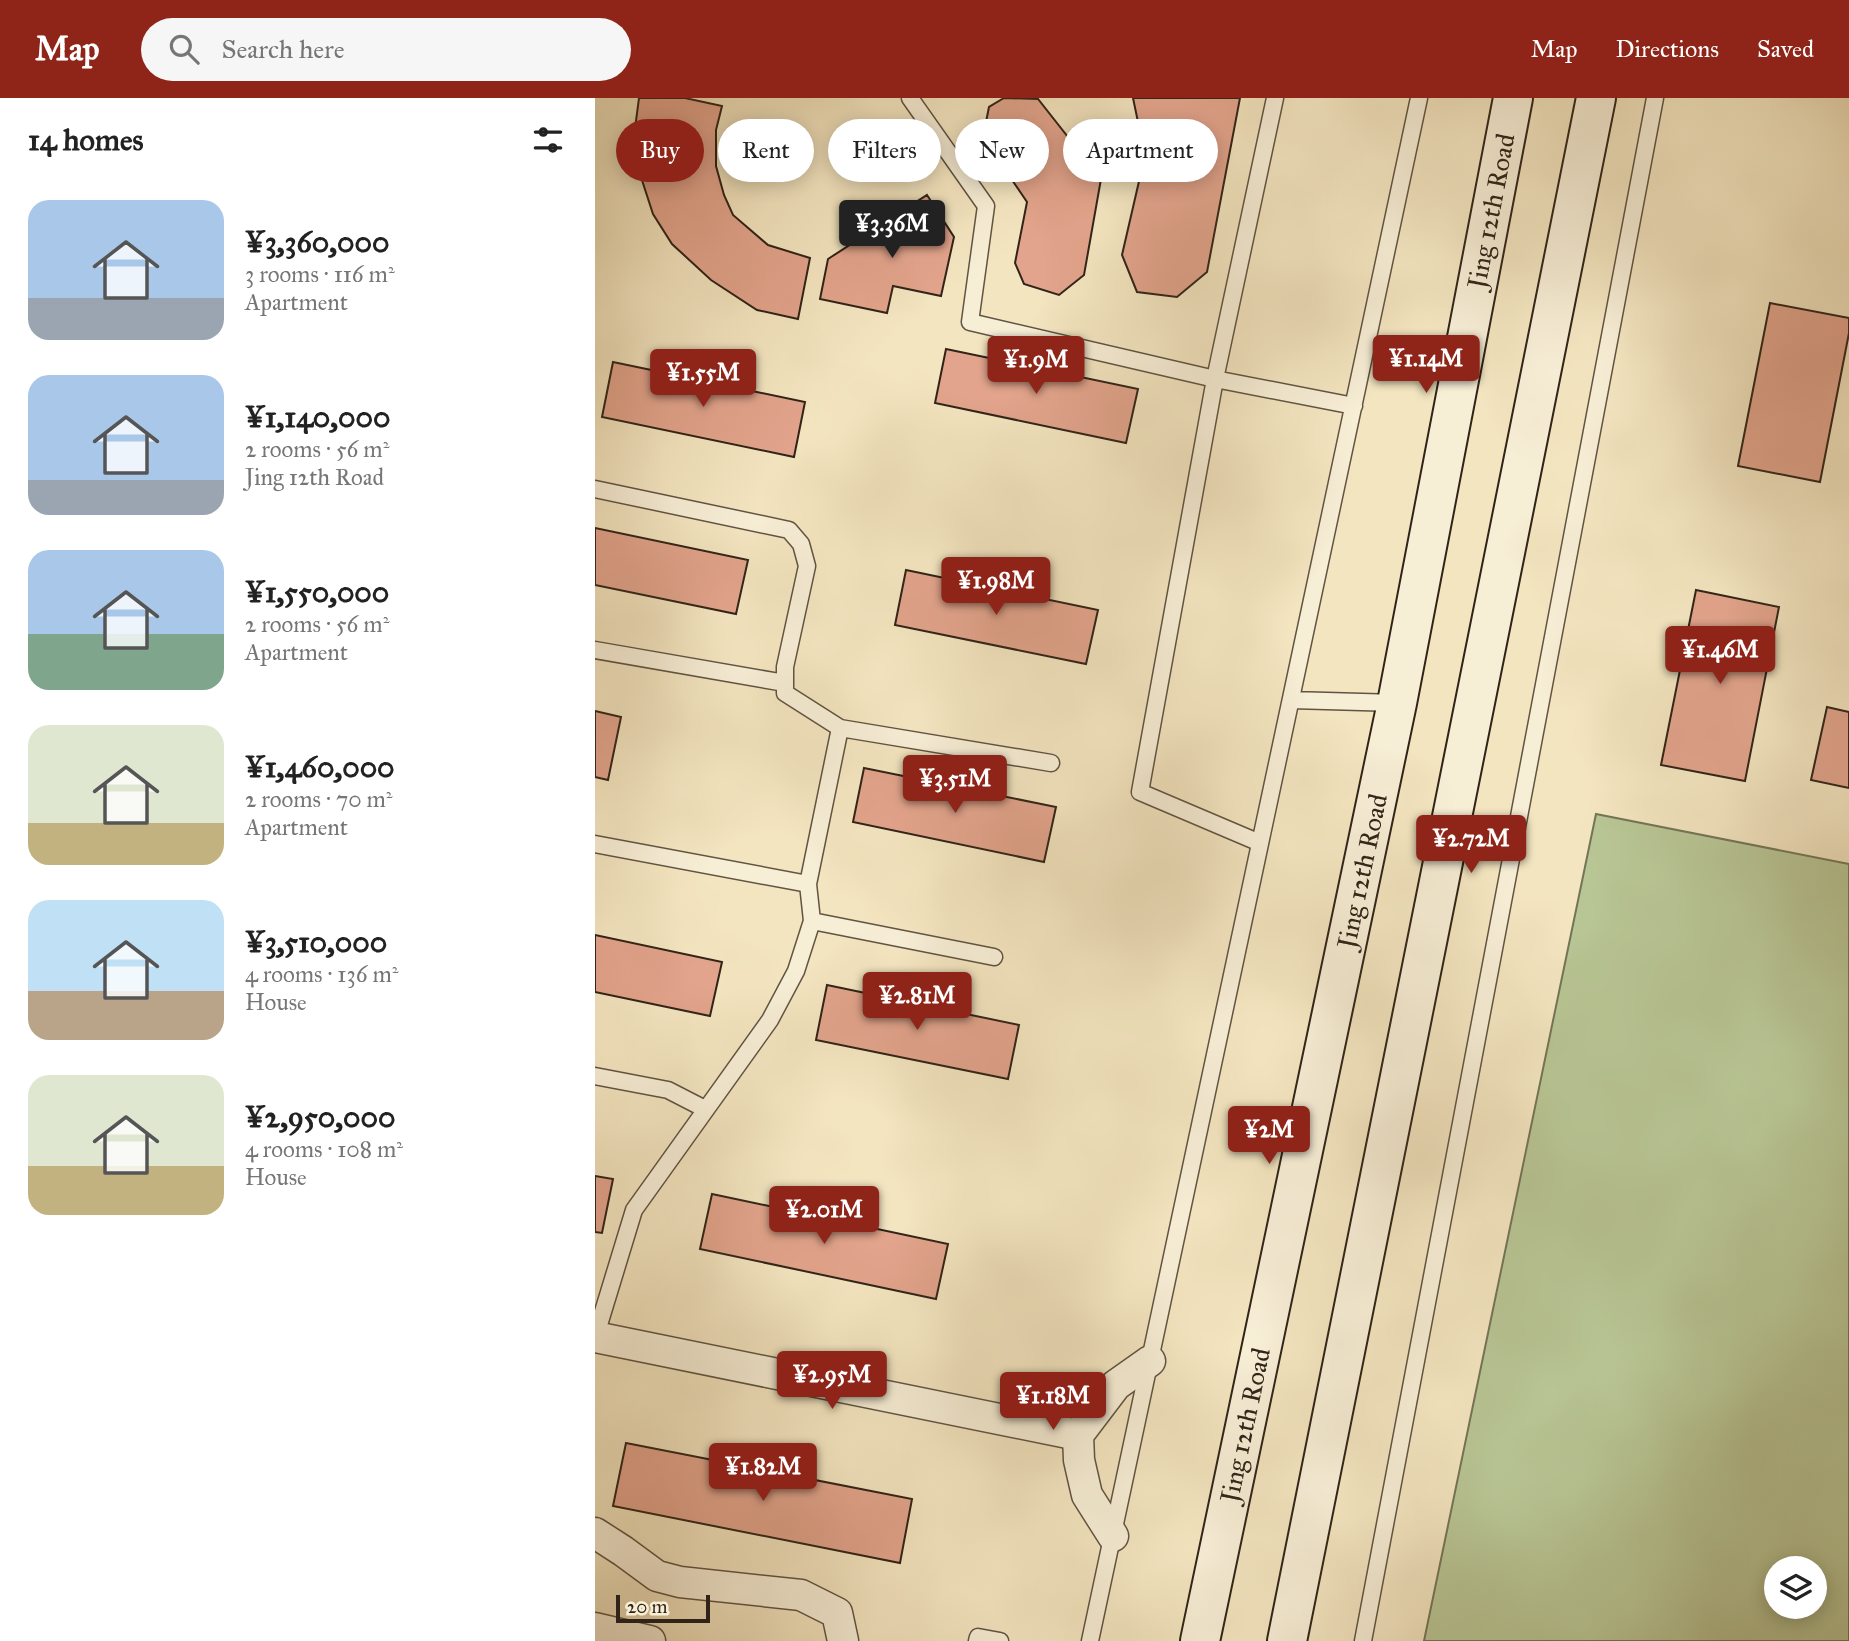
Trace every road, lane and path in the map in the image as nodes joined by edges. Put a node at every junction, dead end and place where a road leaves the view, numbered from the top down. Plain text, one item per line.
1 (910, 98) edge
2 (1275, 98) edge
3 (1419, 98) edge
4 (1513, 98) edge
5 (1596, 98) edge
6 (1655, 98) edge
7 (1215, 379) junction
8 (1354, 406) junction
9 (595, 489) edge
10 (595, 650) edge
11 (785, 683) junction
12 (1291, 700) junction
13 (1397, 703) junction
14 (840, 727) junction
15 (1051, 763) dead end
16 (1260, 843) junction
17 (595, 844) edge
18 (808, 884) junction
19 (812, 921) junction
20 (994, 957) dead end
21 (595, 1076) edge
22 (705, 1109) junction
23 (595, 1338) edge
24 (1150, 1361) junction
25 (1078, 1435) junction
26 (595, 1534) edge
27 (1113, 1536) junction
28 (595, 1628) edge
29 (650, 1641) edge
30 (842, 1641) edge
31 (977, 1641) edge
32 (1000, 1641) edge
33 (1090, 1641) edge
34 (1199, 1641) edge
35 (1287, 1641) edge
36 (1363, 1641) edge

1 - 7 lane
2 - 7 lane
3 - 8 lane
4 - 13 main road, Jing 12th Road
5 - 35 main road
6 - 36 lane
7 - 8 lane
7 - 16 lane
8 - 12 lane
9 - 11 lane
10 - 11 lane
11 - 14 lane
12 - 13 lane
12 - 16 lane
13 - 34 main road, Jing 12th Road
14 - 15 lane
14 - 18 lane
16 - 24 lane
17 - 18 lane
18 - 19 lane
19 - 20 lane
19 - 22 lane
21 - 22 lane
22 - 23 lane
23 - 25 street
24 - 25 street
24 - 27 lane
25 - 27 street
26 - 30 street
27 - 33 lane
28 - 29 street
31 - 32 lane

